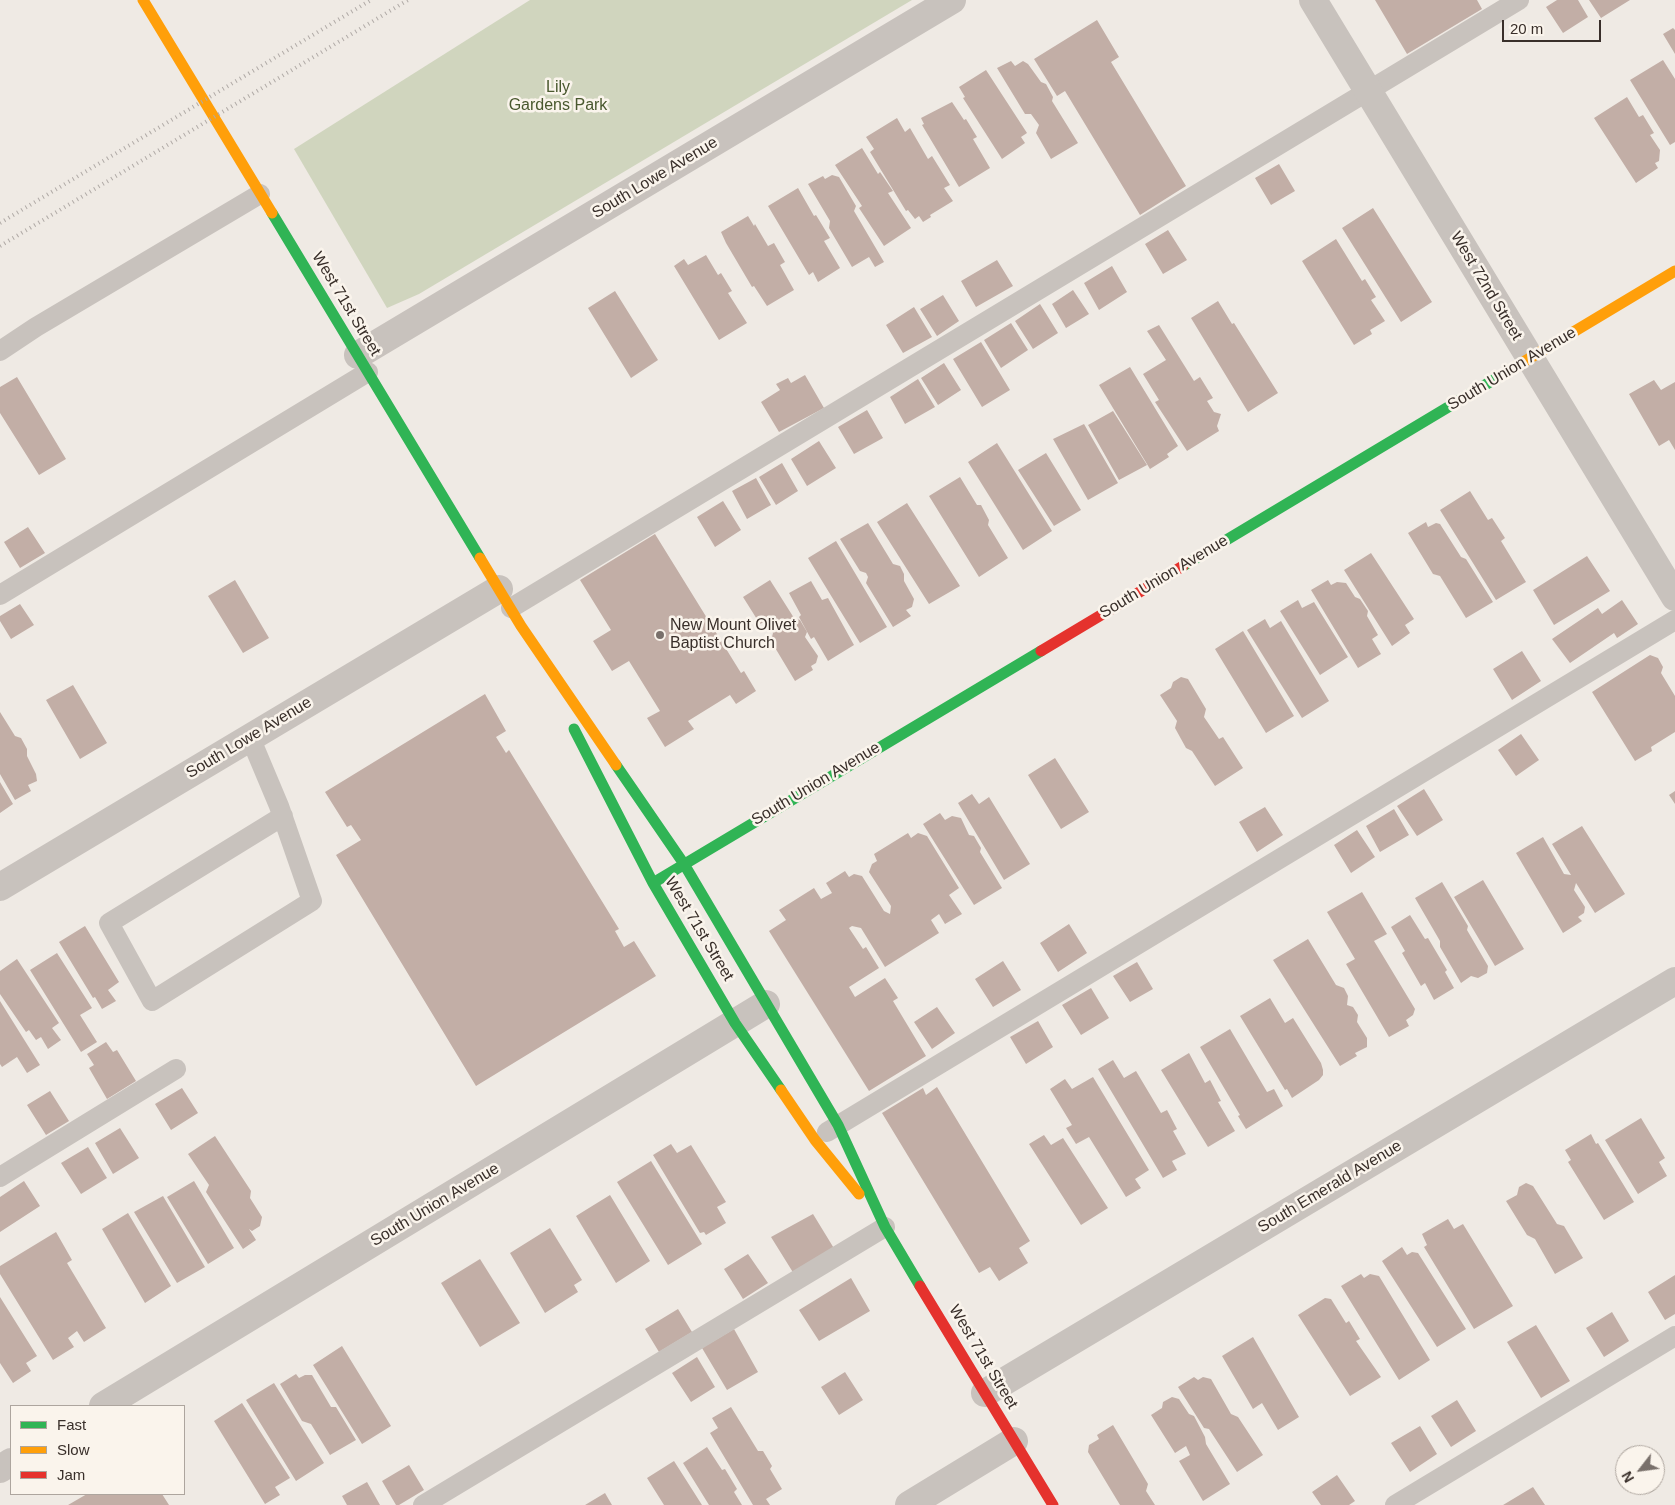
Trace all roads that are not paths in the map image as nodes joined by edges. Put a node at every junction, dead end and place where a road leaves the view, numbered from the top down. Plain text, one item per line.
1 (142, 0) edge
2 (952, 0) edge
3 (1313, 0) edge
4 (1519, 0) edge
5 (1369, 91) junction
6 (260, 194) junction
7 (1675, 271) edge
8 (0, 352) edge
9 (1530, 358) junction
10 (363, 363) junction
11 (0, 595) edge
12 (1675, 597) edge
13 (505, 598) junction
14 (1675, 620) edge
15 (521, 626) junction
16 (250, 738) junction
17 (283, 816) junction
18 (684, 864) junction
19 (652, 883) junction
20 (0, 887) edge
21 (1675, 981) edge
22 (766, 1004) junction
23 (735, 1023) junction
24 (176, 1069) dead end
25 (838, 1125) junction
26 (815, 1140) junction
27 (0, 1177) edge
28 (885, 1227) junction
29 (1675, 1336) edge
30 (985, 1393) junction
31 (106, 1405) edge
32 (1014, 1441) junction
33 (423, 1505) edge
34 (909, 1505) edge
35 (1053, 1505) edge
36 (1394, 1505) edge

1 - 6 main road, West 71st Street
2 - 10 street, South Lowe Avenue
3 - 5 street, West 72nd Street
4 - 5 lane
5 - 9 street, West 72nd Street
5 - 13 lane
6 - 8 lane
6 - 10 main road, West 71st Street
7 - 9 main road, South Union Avenue
9 - 12 street, West 72nd Street
9 - 18 main road, South Union Avenue
10 - 11 lane
10 - 13 main road, West 71st Street
13 - 15 main road, West 71st Street
13 - 16 street, South Lowe Avenue
14 - 25 lane
15 - 18 main road, West 71st Street
15 - 19 main road, West 71st Street
16 - 17 lane
16 - 20 street, South Lowe Avenue
17 - 17 lane
18 - 19 main road, South Union Avenue
18 - 22 main road, West 71st Street
19 - 23 main road, West 71st Street
21 - 30 street, South Emerald Avenue
22 - 23 street, South Union Avenue
22 - 25 main road, West 71st Street
23 - 26 main road, West 71st Street
23 - 31 street, South Union Avenue
24 - 27 lane
25 - 26 lane
25 - 28 main road, West 71st Street
26 - 28 main road, West 71st Street
28 - 30 main road, West 71st Street
28 - 33 lane
29 - 36 lane
30 - 32 main road, West 71st Street
32 - 34 street
32 - 35 main road, West 71st Street

